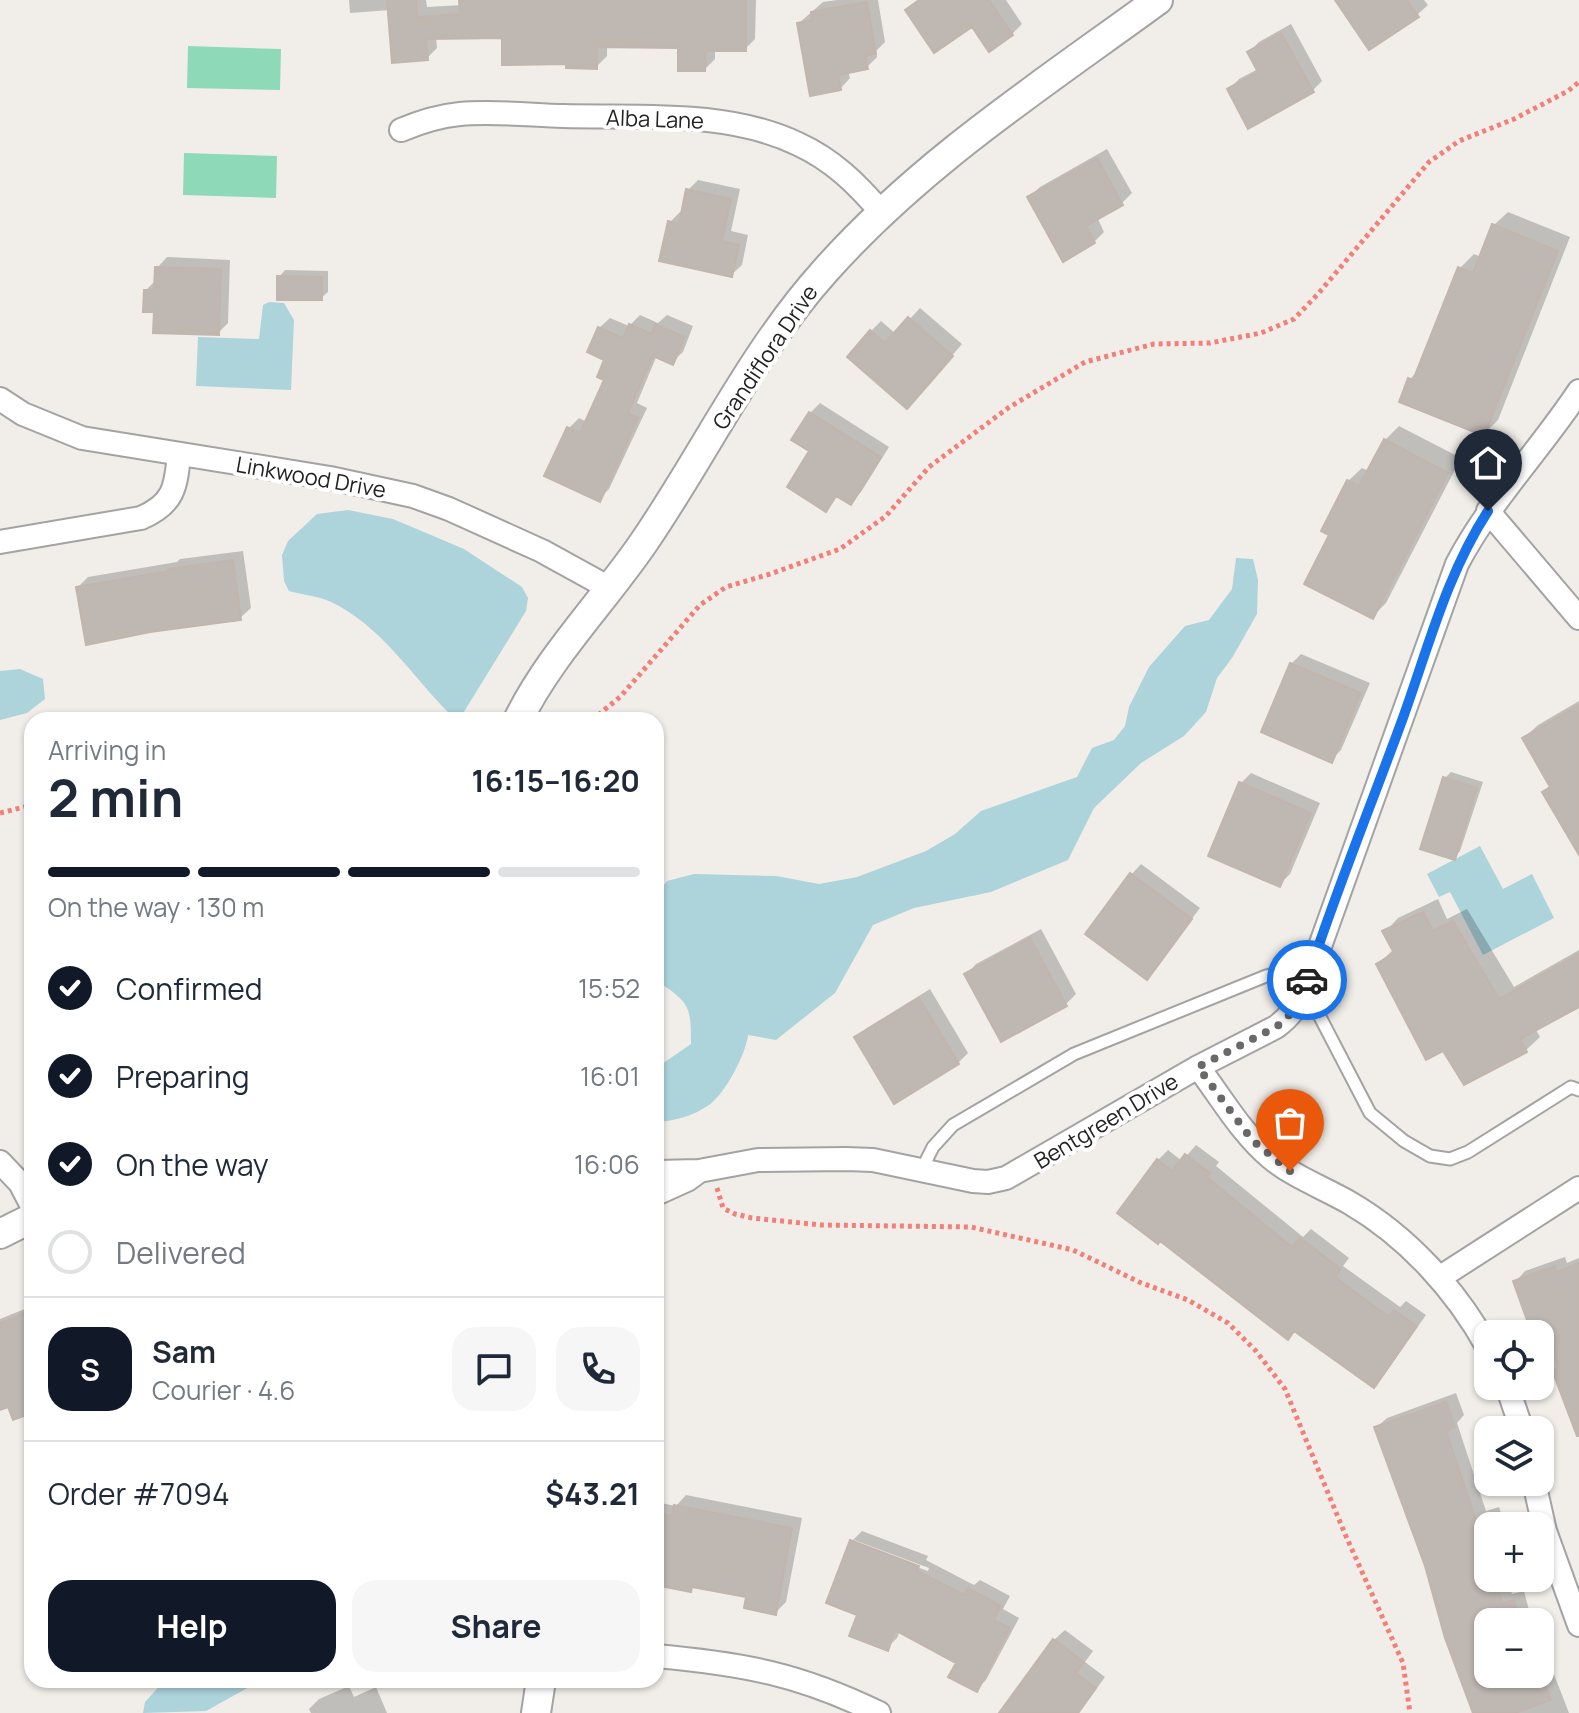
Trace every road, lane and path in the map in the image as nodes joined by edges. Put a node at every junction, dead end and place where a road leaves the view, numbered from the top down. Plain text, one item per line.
1 (1158, 0) edge
2 (1579, 82) edge
3 (401, 130) dead end
4 (882, 213) junction
5 (1579, 391) edge
6 (0, 399) edge
7 (179, 454) junction
8 (1488, 511) junction
9 (0, 542) edge
10 (611, 589) junction
11 (1579, 618) edge
12 (523, 712) edge
13 (602, 712) edge
14 (24, 807) edge
15 (0, 813) edge
16 (1312, 965) junction
17 (1305, 988) junction
18 (1198, 1067) junction
19 (1579, 1090) edge
20 (0, 1162) edge
21 (706, 1169) junction
22 (921, 1171) junction
23 (664, 1172) edge
24 (1579, 1188) edge
25 (664, 1190) edge
26 (24, 1191) edge
27 (24, 1222) edge
28 (0, 1234) edge
29 (1439, 1278) junction
30 (1474, 1328) edge
31 (1537, 1496) edge
32 (1579, 1625) edge
33 (664, 1657) edge
34 (540, 1688) edge
35 (536, 1713) edge
36 (879, 1713) edge
37 (1410, 1713) edge

1 - 4 street, Grandiflora Drive
2 - 13 path
3 - 4 street, Alba Lane
4 - 10 street, Grandiflora Drive
5 - 8 street, Bentgreen Drive
6 - 7 street, Linkwood Drive
7 - 9 street
7 - 10 street, Linkwood Drive
8 - 11 street
8 - 16 street, Bentgreen Drive
10 - 12 street, Grandiflora Drive
14 - 15 path
16 - 17 street, Bentgreen Drive
16 - 22 lane
17 - 18 street, Bentgreen Drive
17 - 19 lane
18 - 22 street, Bentgreen Drive
18 - 29 street
20 - 26 street
21 - 22 street, Bentgreen Drive
21 - 23 street, Bentgreen Drive
21 - 25 street, Bentgreen Drive
21 - 37 path
24 - 29 street
27 - 28 street
29 - 30 street
31 - 32 street
33 - 36 street
34 - 35 street

